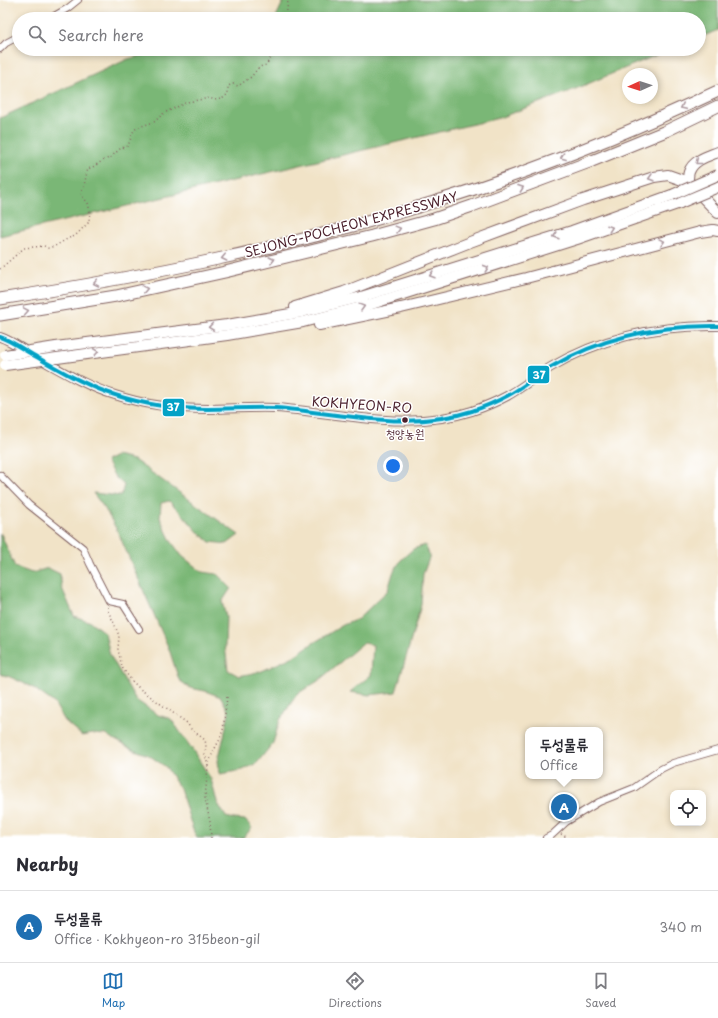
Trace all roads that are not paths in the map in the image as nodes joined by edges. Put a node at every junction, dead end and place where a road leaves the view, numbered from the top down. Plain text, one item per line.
1 (78, 0) edge
2 (61, 12) edge
3 (12, 40) edge
4 (0, 49) edge
5 (718, 90) edge
6 (718, 106) edge
7 (718, 152) edge
8 (718, 175) edge
9 (688, 182) junction
10 (718, 187) edge
11 (718, 213) edge
12 (718, 231) edge
13 (0, 299) edge
14 (0, 315) edge
15 (718, 326) edge
16 (227, 330) junction
17 (0, 337) edge
18 (3, 360) edge
19 (0, 475) edge
20 (139, 629) dead end
21 (718, 750) edge
22 (546, 838) edge

1 - 2 street
3 - 4 street
5 -> 13 highway, SEJONG-POCHEON EXPRESSWAY
14 -> 6 highway, SEJONG-POCHEON EXPRESSWAY
7 -> 9 highway
8 -> 16 highway, bridge
9 - 11 highway
9 -> 16 highway
16 -> 10 highway, bridge
16 -> 12 highway
15 - 17 main road, KOKHYEON-RO
18 -> 16 highway, bridge
16 -> 18 highway, bridge
19 - 20 street
21 - 22 street

